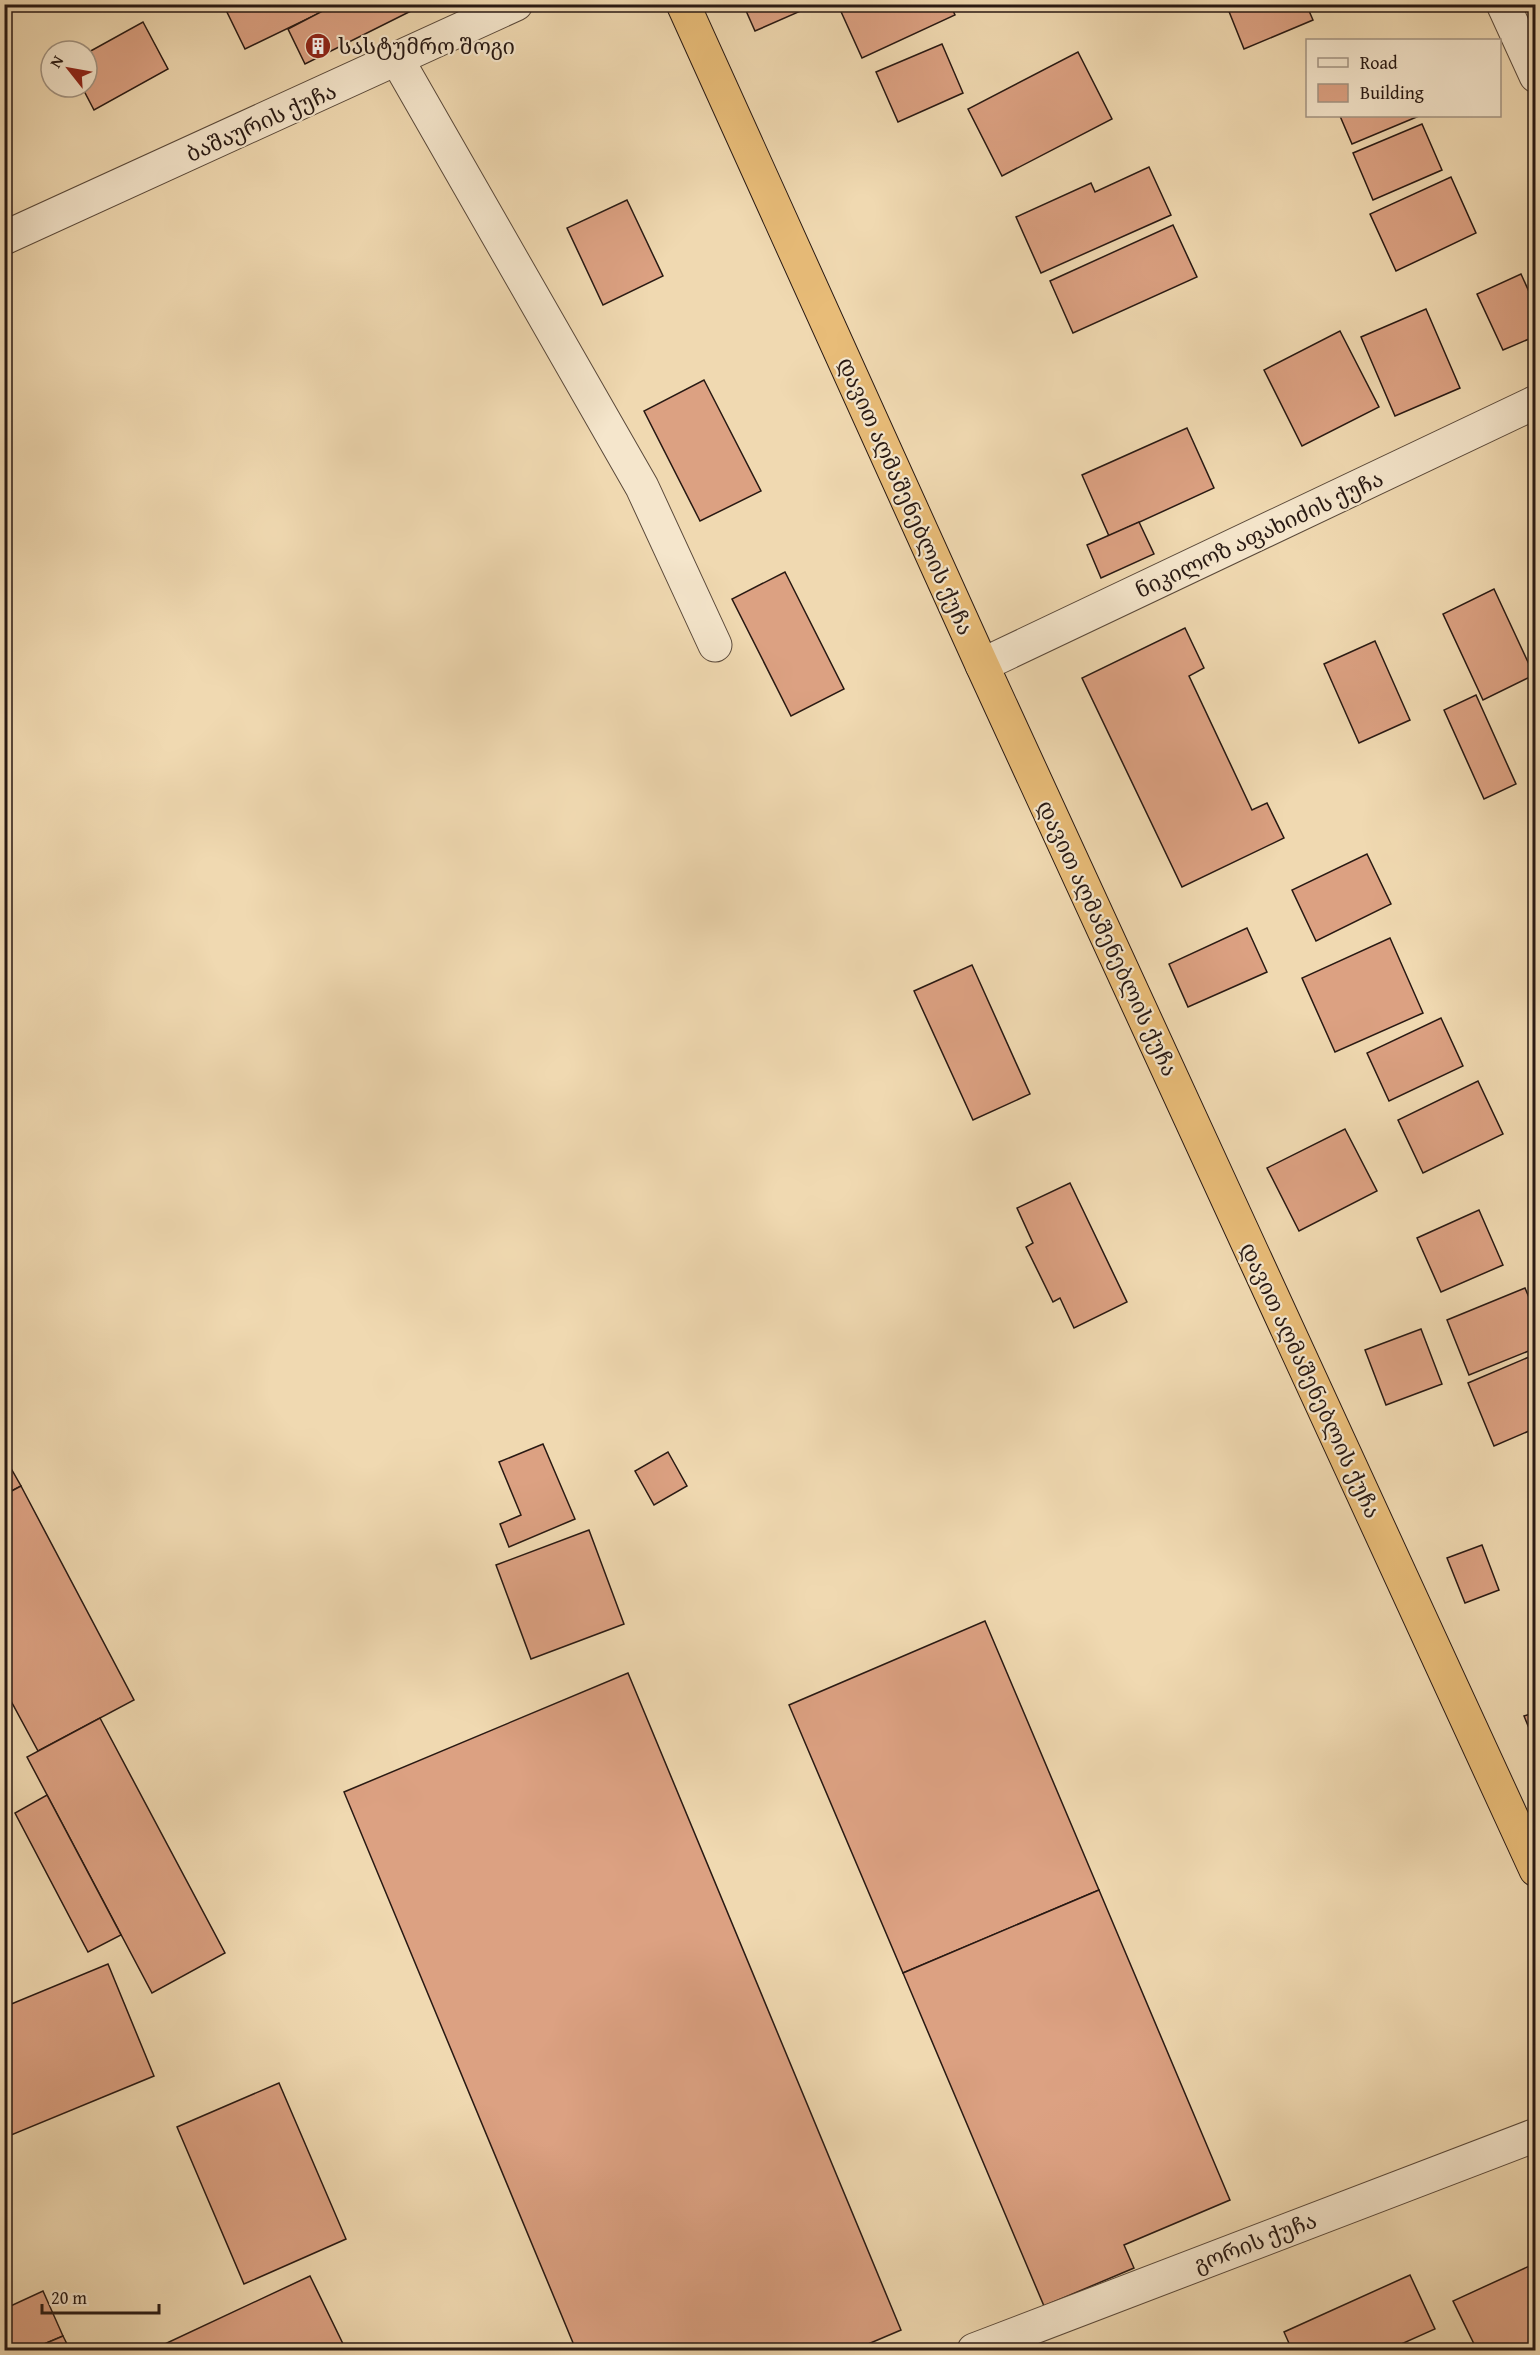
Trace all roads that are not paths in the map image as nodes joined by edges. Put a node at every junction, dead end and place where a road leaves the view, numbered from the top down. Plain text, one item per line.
1 (516, 4) edge
2 (683, 4) edge
3 (1503, 4) edge
4 (398, 61) junction
5 (1536, 76) edge
6 (4, 238) edge
7 (1536, 402) edge
8 (715, 645) dead end
9 (982, 665) junction
10 (1536, 1870) edge
11 (1536, 2135) edge
12 (974, 2350) edge

1 - 4 street, ბაშაურის ქუჩა
2 - 9 highway, დავით აღმაშენებლის ქუჩა
3 - 5 street
4 - 6 street, ბაშაურის ქუჩა
4 - 8 street
7 - 9 street, ნიკილოზ აფახიძის ქუჩა
9 - 10 highway, დავით აღმაშენებლის ქუჩა
11 - 12 street, გორის ქუჩა

